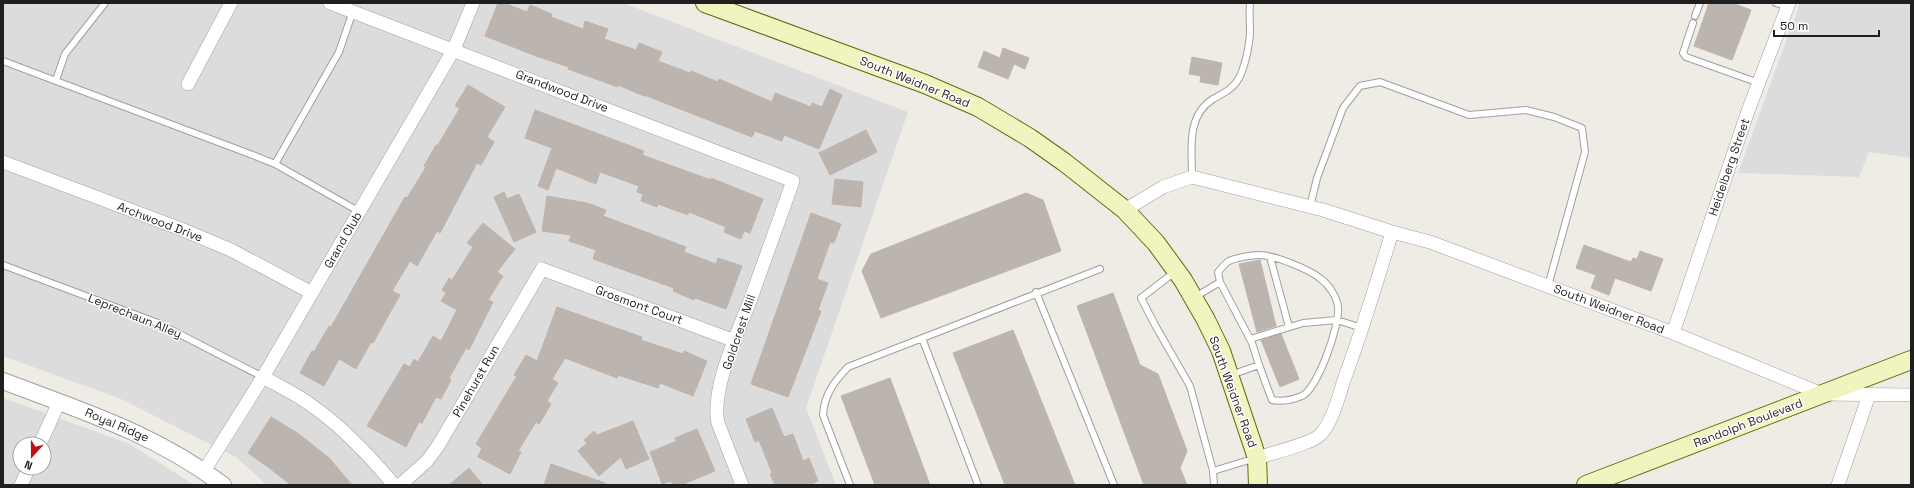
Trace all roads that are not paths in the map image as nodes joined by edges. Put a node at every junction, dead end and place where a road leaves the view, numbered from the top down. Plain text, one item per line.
1 (105, 3) edge
2 (231, 3) edge
3 (330, 3) edge
4 (473, 3) edge
5 (705, 3) edge
6 (1250, 3) edge
7 (1700, 3) edge
8 (1784, 4) edge
9 (353, 12) junction
10 (1695, 16) dead end
11 (1693, 23) dead end
12 (454, 49) junction
13 (3, 61) edge
14 (56, 80) junction
15 (1759, 83) junction
16 (188, 84) dead end
17 (3, 162) edge
18 (275, 164) junction
19 (1192, 177) junction
20 (793, 180) joint
21 (1310, 207) junction
22 (1125, 210) junction
23 (360, 212) junction
24 (1392, 232) junction
25 (1270, 257) junction
26 (3, 265) edge
27 (542, 269) joint
28 (1100, 269) dead end
29 (1176, 270) junction
30 (1220, 282) junction
31 (1548, 286) junction
32 (1036, 292) junction
33 (312, 293) junction
34 (1194, 298) junction
35 (1337, 320) junction
36 (1289, 327) junction
37 (1362, 328) junction
38 (1673, 333) junction
39 (922, 338) junction
40 (1250, 339) junction
41 (735, 341) junction
42 (1911, 360) edge
43 (1259, 365) junction
44 (1229, 376) junction
45 (263, 377) junction
46 (3, 381) edge
47 (1822, 394) junction
48 (1869, 395) junction
49 (1911, 396) edge
50 (59, 402) junction
51 (44, 436) edge
52 (1257, 458) junction
53 (204, 471) junction
54 (1213, 471) junction
55 (223, 485) edge
56 (394, 485) edge
57 (400, 485) edge
58 (742, 485) edge
59 (850, 485) edge
60 (978, 485) edge
61 (1114, 485) edge
62 (1214, 485) edge
63 (1258, 485) edge
64 (1586, 485) edge
65 (1838, 485) edge

1 - 14 lane
2 - 16 street
3 - 9 street, Grandwood Drive
4 - 12 street, Grand Club
5 - 22 main road, South Weidner Road
6 - 19 lane
7 - 10 lane
8 - 15 street, Heidelberg Street
9 - 12 street, Grandwood Drive
9 - 18 lane
11 - 15 lane
12 - 20 street, Grandwood Drive
12 - 23 street, Grand Club
13 - 14 lane
14 - 18 lane
15 - 38 street, Heidelberg Street
17 - 33 street, Archwood Drive
18 - 23 lane
19 - 21 street, South Weidner Road
19 - 22 street
20 - 41 street, Goldcrest Mill
21 - 24 street, South Weidner Road
21 - 31 lane
22 - 29 main road, South Weidner Road
23 - 33 street, Grand Club
24 - 31 street, South Weidner Road
24 - 37 street, South Weidner Road
25 - 30 lane
25 - 35 lane
25 - 36 lane
26 - 45 lane, Leprechaun Alley
27 - 41 street, Grosmont Court
27 - 57 street, Pinehurst Run
28 - 32 lane
29 - 34 main road, South Weidner Road
29 - 54 lane
30 - 34 lane
30 - 40 lane
31 - 38 street, South Weidner Road
32 - 39 lane
32 - 61 lane
33 - 45 street, Grand Club
34 - 44 main road, South Weidner Road
35 - 36 lane
35 - 37 lane
35 - 43 lane
36 - 40 lane
37 - 52 street, South Weidner Road
38 - 47 street, South Weidner Road
39 - 59 lane
39 - 60 lane
40 - 43 lane
41 - 58 street, Goldcrest Mill
42 - 47 main road, Randolph Boulevard
43 - 44 lane
44 - 52 main road, South Weidner Road
45 - 53 street, Grand Club
45 - 56 street
46 - 50 street, Royal Ridge
47 - 48 street
47 - 64 main road, Randolph Boulevard
48 - 49 street
48 - 65 street
50 - 51 street
50 - 53 street, Royal Ridge
52 - 54 lane
52 - 63 main road, South Weidner Road
53 - 55 street, Royal Ridge
54 - 62 lane

